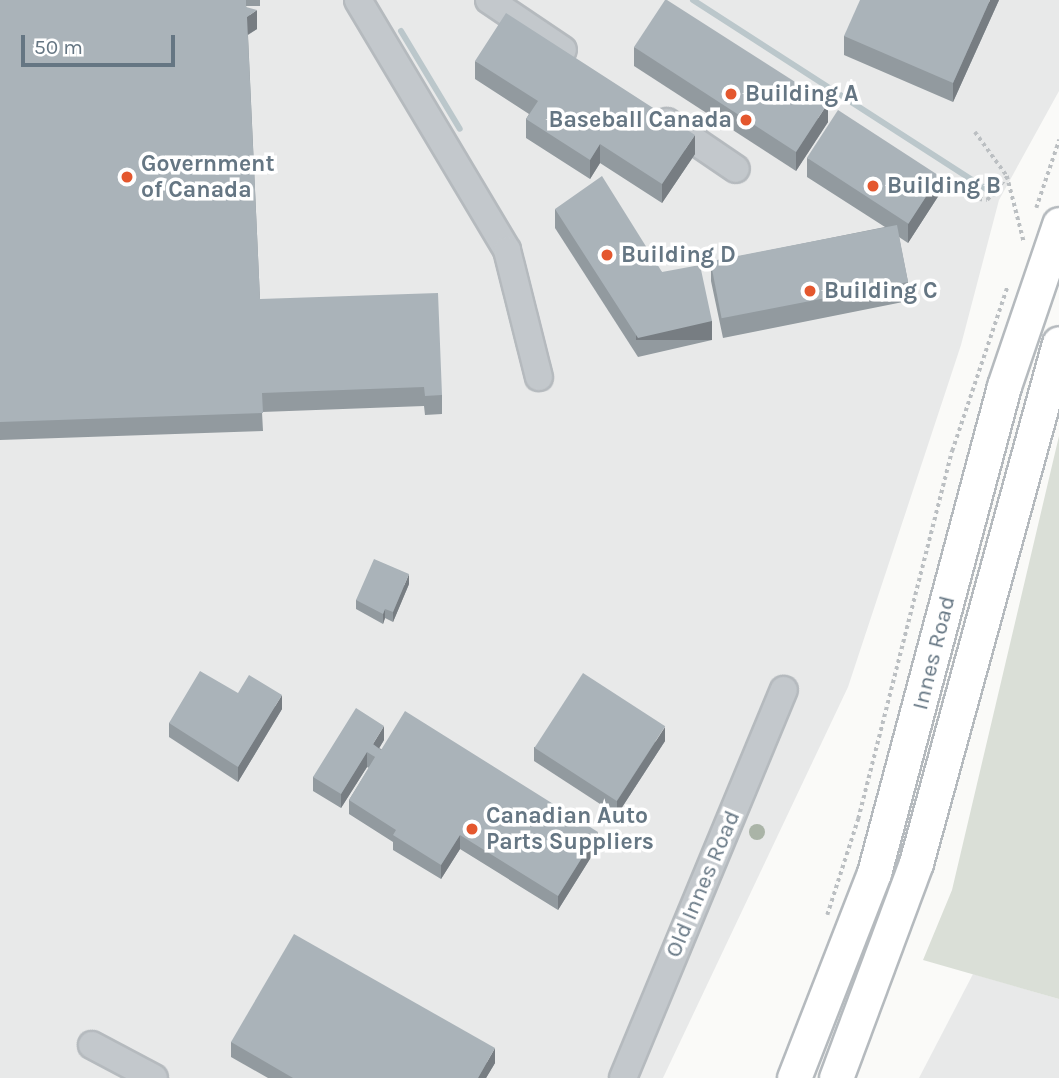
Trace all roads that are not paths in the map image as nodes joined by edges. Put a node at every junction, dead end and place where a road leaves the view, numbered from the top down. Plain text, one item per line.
1 (358, 0) edge
2 (489, 0) edge
3 (580, 62) edge
4 (645, 107) edge
5 (736, 169) dead end
6 (1040, 225) edge
7 (1059, 343) edge
8 (539, 377) dead end
9 (783, 690) dead end
10 (92, 1045) dead end
11 (154, 1078) edge
12 (623, 1078) edge
13 (794, 1078) edge
14 (836, 1078) edge

1 - 8 street
2 - 3 street
4 - 5 street
6 - 13 main road, Innes Road
7 - 14 main road, Innes Road
9 - 12 street, Old Innes Road
10 - 11 street

